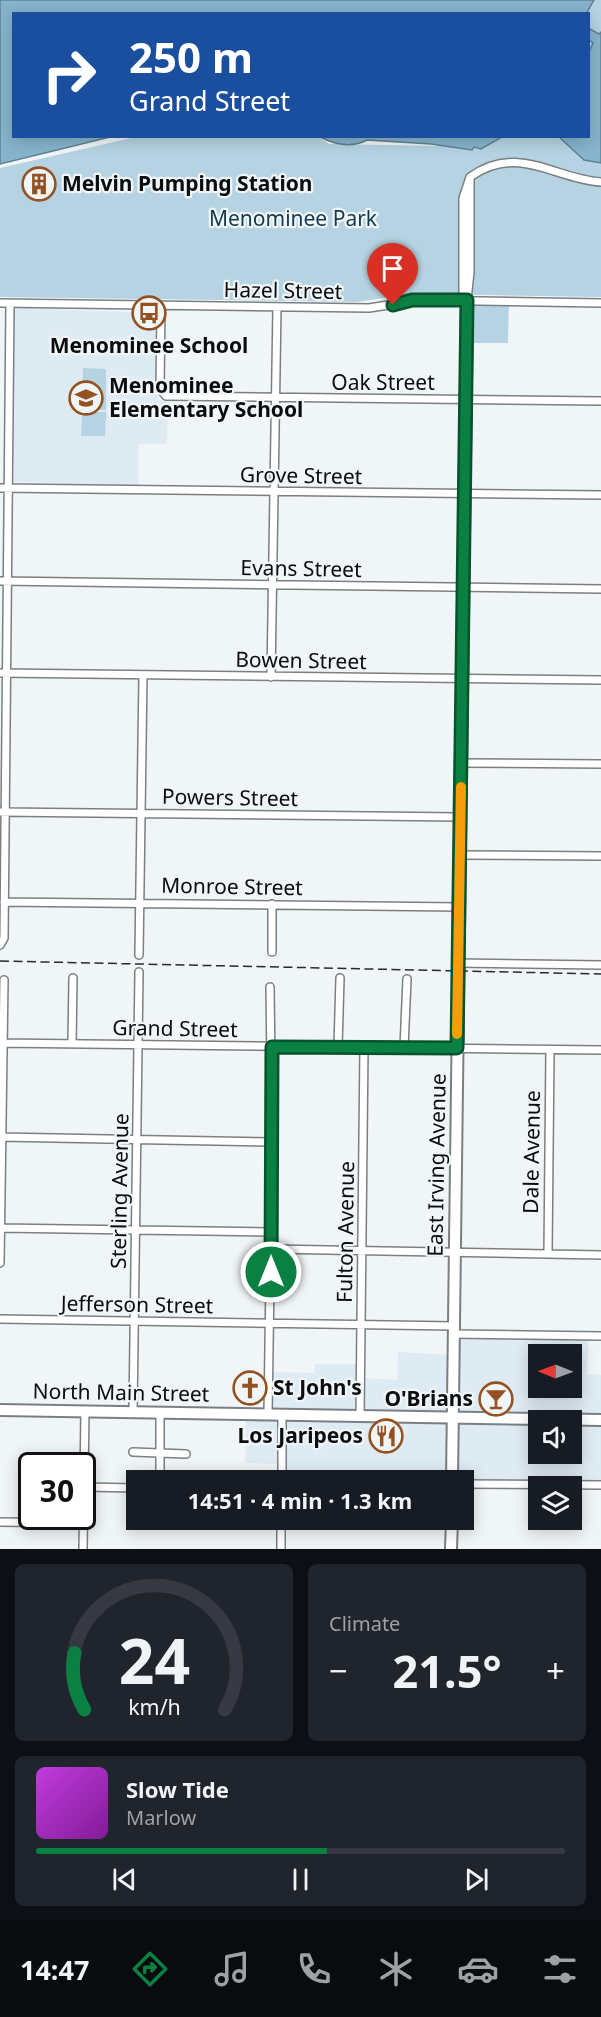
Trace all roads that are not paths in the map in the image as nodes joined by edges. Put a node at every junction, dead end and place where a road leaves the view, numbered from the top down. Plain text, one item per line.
1 (601, 182) edge
2 (467, 300) junction
3 (0, 303) edge
4 (601, 303) edge
5 (10, 304) junction
6 (161, 306) junction
7 (277, 307) junction
8 (0, 396) edge
9 (9, 396) junction
10 (276, 399) junction
11 (466, 400) junction
12 (601, 401) edge
13 (4, 488) edge
14 (275, 492) junction
15 (464, 495) junction
16 (601, 495) edge
17 (3, 581) edge
18 (272, 585) junction
19 (463, 587) junction
20 (601, 589) edge
21 (3, 673) edge
22 (143, 675) junction
23 (271, 677) junction
24 (462, 680) junction
25 (601, 680) edge
26 (2, 763) edge
27 (461, 763) junction
28 (601, 764) edge
29 (2, 812) edge
30 (141, 813) junction
31 (460, 817) junction
32 (460, 855) junction
33 (601, 856) edge
34 (4, 902) junction
35 (140, 903) junction
36 (272, 904) junction
37 (459, 907) junction
38 (1, 945) edge
39 (272, 952) dead end
40 (139, 956) dead end
41 (458, 963) junction
42 (601, 965) edge
43 (139, 972) dead end
44 (73, 978) dead end
45 (340, 978) dead end
46 (407, 979) dead end
47 (4, 980) dead end
48 (270, 987) dead end
49 (2, 1043) edge
50 (72, 1044) junction
51 (138, 1045) junction
52 (272, 1047) junction
53 (338, 1047) junction
54 (364, 1047) junction
55 (404, 1048) junction
56 (457, 1048) junction
57 (550, 1050) junction
58 (601, 1050) edge
59 (1, 1137) edge
60 (136, 1139) junction
61 (272, 1142) junction
62 (0, 1228) edge
63 (136, 1231) junction
64 (270, 1232) junction
65 (271, 1249) junction
66 (362, 1251) junction
67 (455, 1253) junction
68 (548, 1254) junction
69 (601, 1255) edge
70 (0, 1263) edge
71 (0, 1320) edge
72 (134, 1322) junction
73 (270, 1323) junction
74 (361, 1325) junction
75 (454, 1330) junction
76 (601, 1336) edge
77 (0, 1410) edge
78 (85, 1411) junction
79 (133, 1412) junction
80 (160, 1412) junction
81 (268, 1415) junction
82 (282, 1415) junction
83 (360, 1417) junction
84 (452, 1418) junction
85 (601, 1420) edge
86 (84, 1452) edge
87 (133, 1452) dead end
88 (160, 1453) junction
89 (186, 1454) dead end
90 (160, 1470) edge
91 (282, 1470) edge
92 (452, 1470) edge
93 (474, 1484) edge
94 (601, 1485) edge
95 (96, 1487) edge
96 (126, 1488) edge
97 (0, 1522) edge
98 (18, 1522) edge
99 (83, 1530) edge
100 (281, 1530) edge
101 (452, 1530) edge
102 (83, 1549) edge
103 (281, 1549) edge
104 (452, 1549) edge

1 - 2 street, East Irving Avenue
2 - 4 street, Hazel Street
2 - 7 street, Hazel Street
2 - 11 street, East Irving Avenue
3 - 5 street, Hazel Street
5 - 6 street, Hazel Street
5 - 9 street
6 - 7 street, Hazel Street
6 - 10 street, Oak Street
7 - 10 street
8 - 9 street
9 - 13 street
10 - 11 street, Oak Street
10 - 14 street
11 - 12 street, Oak Street
11 - 15 street, East Irving Avenue
13 - 14 street, Grove Street
13 - 17 street
14 - 15 street, Grove Street
14 - 18 street
15 - 16 street, Grove Street
15 - 19 street, East Irving Avenue
17 - 18 street, Evans Street
17 - 21 street
18 - 19 street, Evans Street
18 - 23 street
19 - 20 street, Evans Street
19 - 24 street, East Irving Avenue
21 - 22 street, Bowen Street
21 - 26 street
22 - 23 street, Bowen Street
22 - 30 street
23 - 24 street, Bowen Street
24 - 25 street, Bowen Street
24 - 27 street, East Irving Avenue
26 - 29 street
27 - 28 street
27 - 31 street, East Irving Avenue
29 - 30 street, Powers Street
29 - 34 street
30 - 31 street, Powers Street
30 - 35 street
31 - 32 street, East Irving Avenue
32 - 33 street
32 - 37 street, East Irving Avenue
34 - 35 street, Monroe Street
34 - 38 street
35 - 36 street, Monroe Street
35 - 40 street
36 - 37 street, Monroe Street
36 - 39 street
37 - 41 street, East Irving Avenue
41 - 42 street
41 - 56 street, East Irving Avenue
43 - 51 street, Sterling Avenue
44 - 50 street
45 - 53 street
46 - 55 street
47 - 49 street
48 - 52 street
49 - 50 street, Grand Street
49 - 59 street
50 - 51 street, Grand Street
51 - 52 street, Grand Street
51 - 60 street, Sterling Avenue
52 - 53 street, Grand Street
52 - 61 street
53 - 54 street, Grand Street
54 - 55 street, Grand Street
54 - 66 street, Fulton Avenue
55 - 56 street, Grand Street
56 - 57 street, Grand Street
56 - 67 street, East Irving Avenue
57 - 58 street, Grand Street
57 - 68 street, Dale Avenue
59 - 60 street
59 - 62 street
60 - 61 street
60 - 63 street, Sterling Avenue
61 - 64 street
62 - 63 street
62 - 70 street
63 - 64 street
63 - 72 street, Sterling Avenue
64 - 65 street
65 - 66 street
65 - 73 street
66 - 67 street
66 - 74 street, Fulton Avenue
67 - 68 street
67 - 75 street, East Irving Avenue
68 - 69 street
71 - 72 street, Jefferson Street
72 - 73 street, Jefferson Street
72 - 79 street, Sterling Avenue
73 - 74 street, Jefferson Street
73 - 81 street
74 - 75 street, Jefferson Street
74 - 83 street, Fulton Avenue
75 - 76 street, Jefferson Street
75 - 84 street, East Irving Avenue
77 - 78 street, North Main Street
78 - 79 street, North Main Street
78 - 86 street
79 - 80 street, North Main Street
80 - 81 street, North Main Street
80 - 88 street
81 - 82 street, North Main Street
82 - 83 street, North Main Street
82 - 91 street
83 - 84 street, North Main Street
84 - 85 street, North Main Street
84 - 92 street, East Irving Avenue
87 - 88 street
88 - 89 street
88 - 90 street
93 - 94 street
95 - 96 street
97 - 98 street
99 - 102 street
100 - 103 street
101 - 104 street

